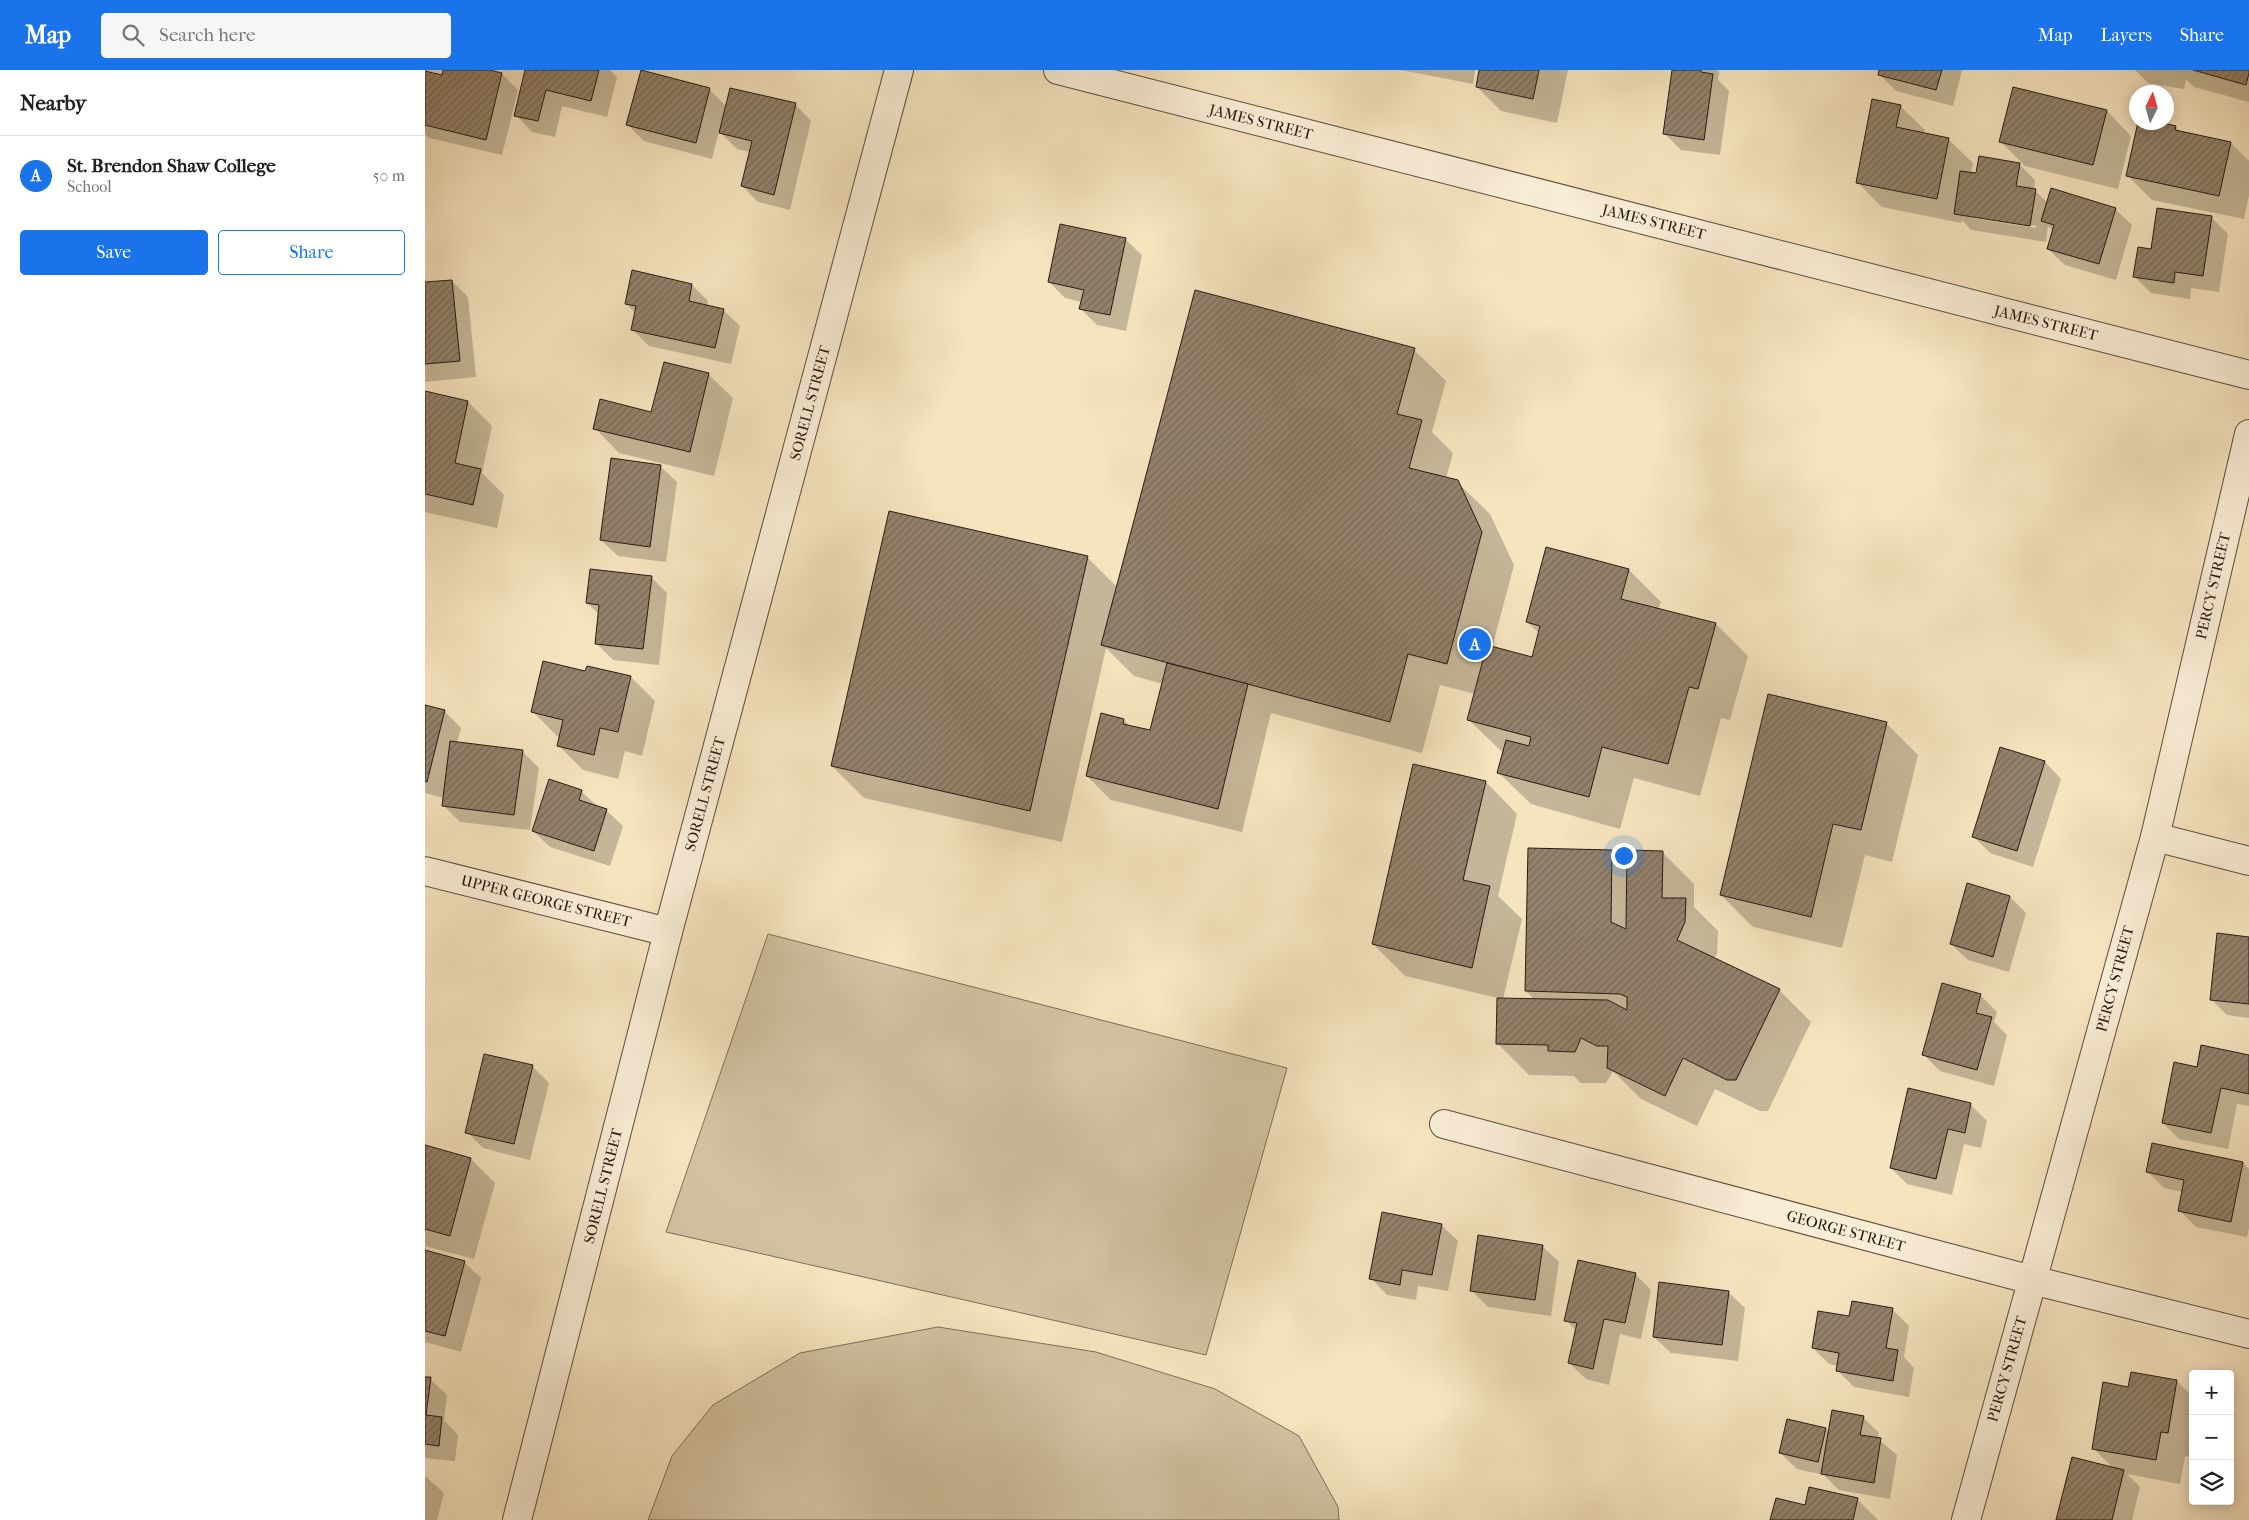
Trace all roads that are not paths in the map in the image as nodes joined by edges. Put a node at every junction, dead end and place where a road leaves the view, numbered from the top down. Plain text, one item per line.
1 (899, 70) edge
2 (1059, 70) edge
3 (2249, 375) edge
4 (2249, 434) edge
5 (2155, 837) junction
6 (2249, 861) edge
7 (425, 871) edge
8 (668, 932) junction
9 (1444, 1124) dead end
10 (2032, 1280) junction
11 (2249, 1334) edge
12 (517, 1520) edge
13 (1966, 1520) edge

1 - 8 street, SORELL STREET
2 - 3 street, JAMES STREET
4 - 5 street, PERCY STREET
5 - 6 street
5 - 10 street, PERCY STREET
7 - 8 street, UPPER GEORGE STREET
8 - 12 street, SORELL STREET
9 - 10 street, GEORGE STREET
10 - 11 street, GEORGE STREET
10 - 13 street, PERCY STREET

